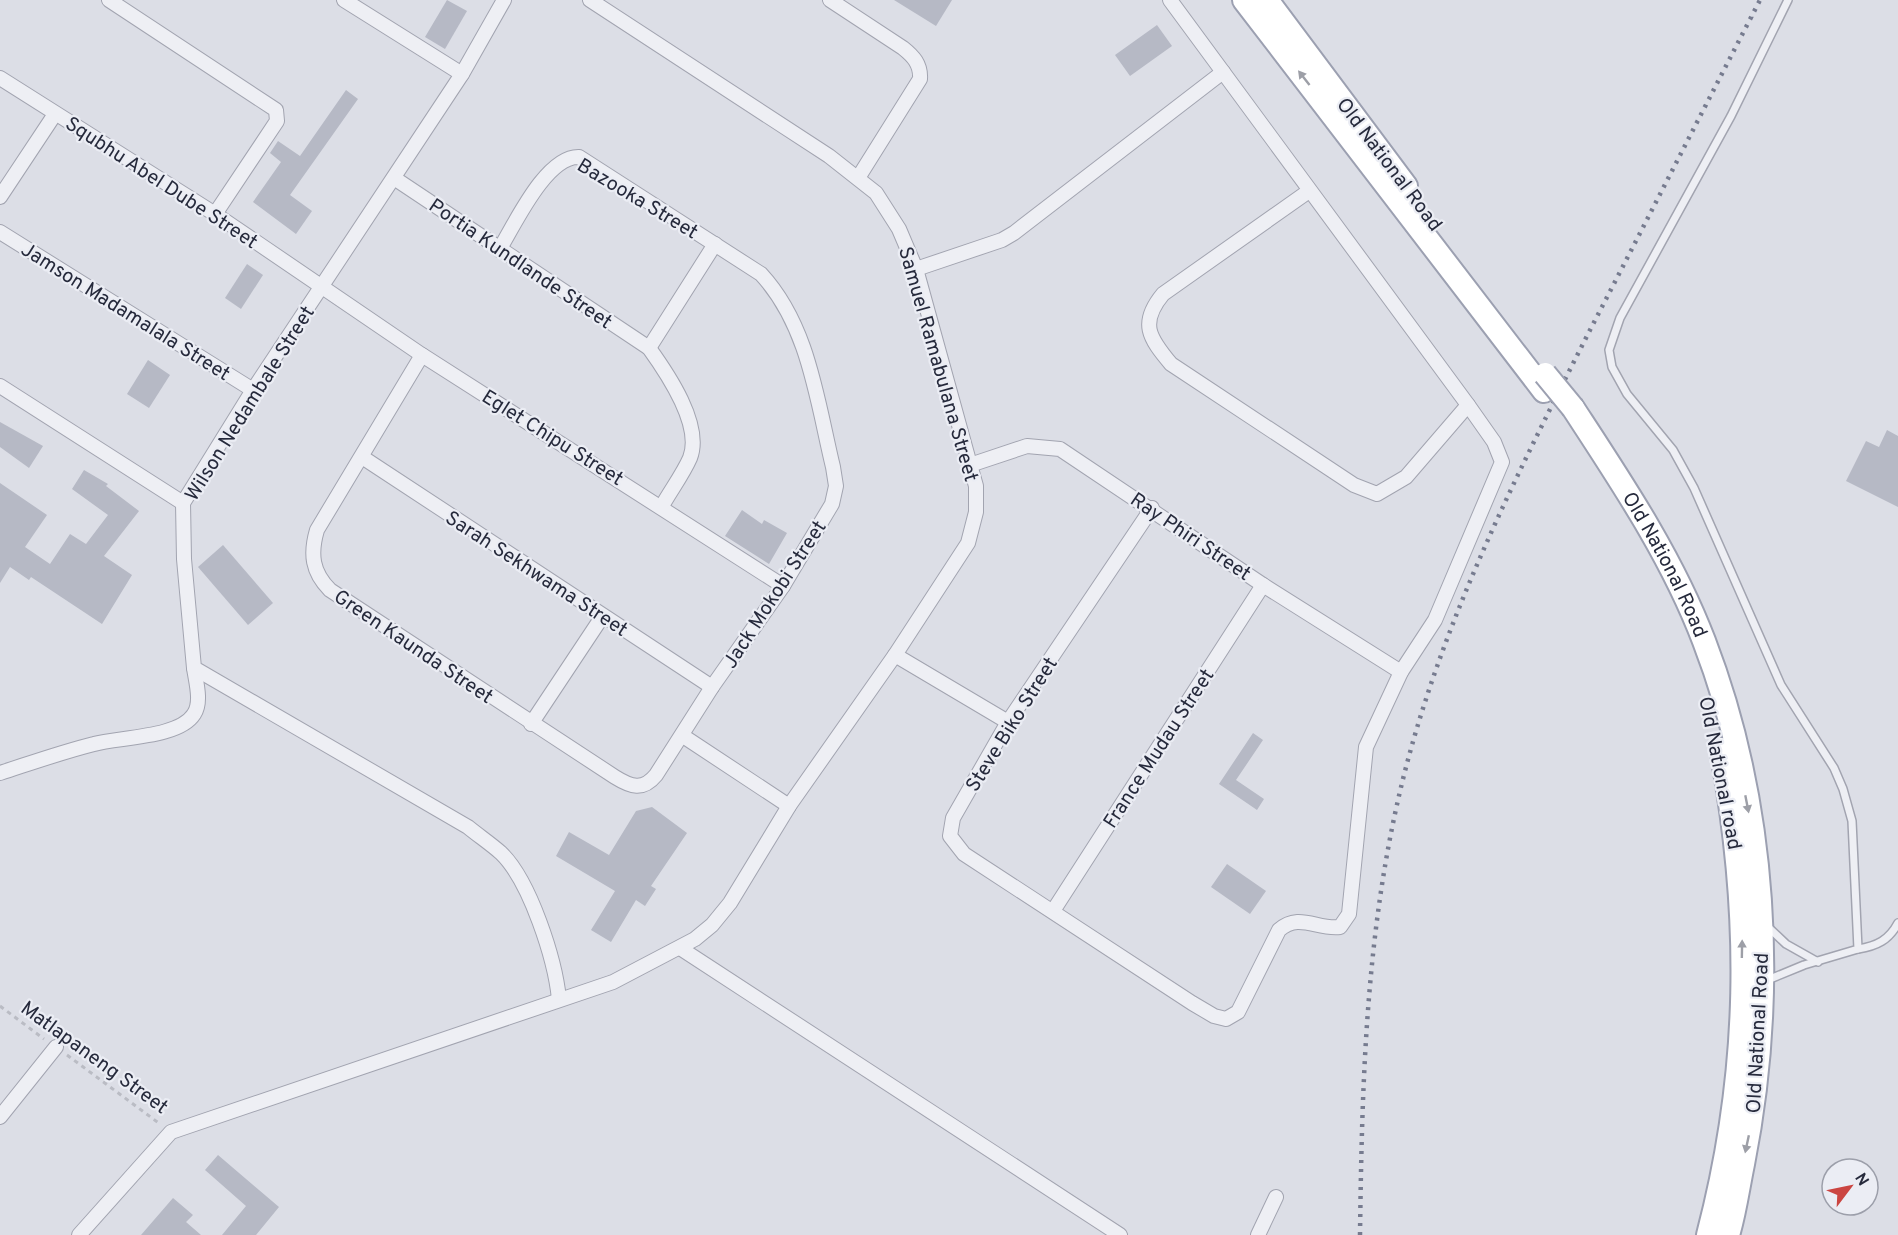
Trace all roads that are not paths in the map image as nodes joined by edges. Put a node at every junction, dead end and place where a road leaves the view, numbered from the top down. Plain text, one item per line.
1 (109, 0) edge
2 (344, 0) edge
3 (504, 0) edge
4 (590, 0) edge
5 (830, 0) edge
6 (1170, 0) edge
7 (1244, 0) edge
8 (1267, 0) edge
9 (1788, 0) edge
10 (1223, 72) junction
11 (462, 74) junction
12 (0, 78) edge
13 (55, 114) junction
14 (394, 178) junction
15 (858, 178) junction
16 (1309, 191) junction
17 (0, 197) edge
18 (215, 214) junction
19 (0, 232) edge
20 (715, 244) junction
21 (499, 250) junction
22 (916, 269) junction
23 (322, 288) junction
24 (649, 348) junction
25 (422, 355) junction
26 (1545, 382) junction
27 (0, 386) edge
28 (253, 390) junction
29 (1468, 405) junction
30 (1568, 412) junction
31 (362, 457) junction
32 (970, 465) junction
33 (183, 503) junction
34 (662, 506) junction
35 (1152, 508) junction
36 (1263, 585) junction
37 (783, 586) junction
38 (602, 617) junction
39 (895, 655) junction
40 (194, 668) junction
41 (1401, 672) junction
42 (712, 687) junction
43 (1008, 722) junction
44 (531, 724) junction
45 (683, 736) junction
46 (0, 772) edge
47 (789, 806) junction
48 (1053, 911) junction
49 (1760, 918) junction
50 (1898, 923) edge
51 (680, 948) junction
52 (1858, 949) junction
53 (1818, 962) junction
54 (1752, 987) junction
55 (559, 999) junction
56 (56, 1047) road end
57 (0, 1117) edge
58 (1276, 1197) dead end
59 (79, 1235) edge
60 (1120, 1235) edge
61 (1258, 1235) edge
62 (1708, 1235) edge
63 (1728, 1235) edge

1 - 18 street
2 - 11 street
3 - 11 street, Wilson Nedambale Street
4 - 15 street, Samuel Ramabulana Street
5 - 15 street
6 - 10 street
26 -> 7 main road, Old National Road
8 - 26 main road, Old National Road
9 - 52 lane
10 - 16 street
10 - 22 street
11 - 14 street, Wilson Nedambale Street
12 - 13 street, Squbhu Abel Dube Street
13 - 17 street
13 - 18 street, Squbhu Abel Dube Street
14 - 21 street, Portia Kundlande Street
14 - 23 street, Wilson Nedambale Street
15 - 22 street, Samuel Ramabulana Street
16 - 29 street
16 - 29 street
18 - 23 street, Squbhu Abel Dube Street
19 - 28 street, Jamson Madamalala Street
20 - 21 street, Bazooka Street
20 - 24 street
20 - 37 street, Jack Mokobi Street
21 - 24 street, Portia Kundlande Street
22 - 32 street, Samuel Ramabulana Street
23 - 25 street, Eglet Chipu Street
23 - 28 street, Wilson Nedambale Street
24 - 34 street
25 - 31 street, Green Kaunda Street
25 - 34 street, Eglet Chipu Street
26 - 30 main road, Old National Road, bridge
27 - 33 street
28 - 33 street, Wilson Nedambale Street
29 - 41 street
30 -> 49 main road, Old National Road
54 -> 30 main road, Old National road
31 - 38 street, Sarah Sekhwama Street
31 - 44 street, Green Kaunda Street
32 - 35 street, Ray Phiri Street
32 - 39 street, Samuel Ramabulana Street
33 - 40 street, Wilson Nedambale Street
34 - 37 street, Eglet Chipu Street
35 - 36 street, Ray Phiri Street
35 - 43 street, Steve Biko Street
36 - 41 street, Ray Phiri Street
36 - 48 street, France Mudau Street
37 - 42 street, Jack Mokobi Street
38 - 42 street, Sarah Sekhwama Street
38 - 44 street
39 - 43 street
39 - 47 street, Samuel Ramabulana Street
40 - 46 street, Wilson Nedambale Street
40 - 55 street
41 - 48 street, Steve Biko Street
42 - 45 street, Jack Mokobi Street
43 - 48 street, Steve Biko Street
44 - 45 street, Green Kaunda Street
45 - 47 street
47 - 51 street, Samuel Ramabulana Street
49 - 53 lane
49 - 54 main road, Old National Road
50 - 52 lane
51 - 55 street, Samuel Ramabulana Street
51 - 60 street
52 - 53 lane
53 - 54 lane
54 - 62 main road, Old National road
54 -> 63 main road, Old National Road
55 - 59 street, Samuel Ramabulana Street
56 - 57 street
58 - 61 street

